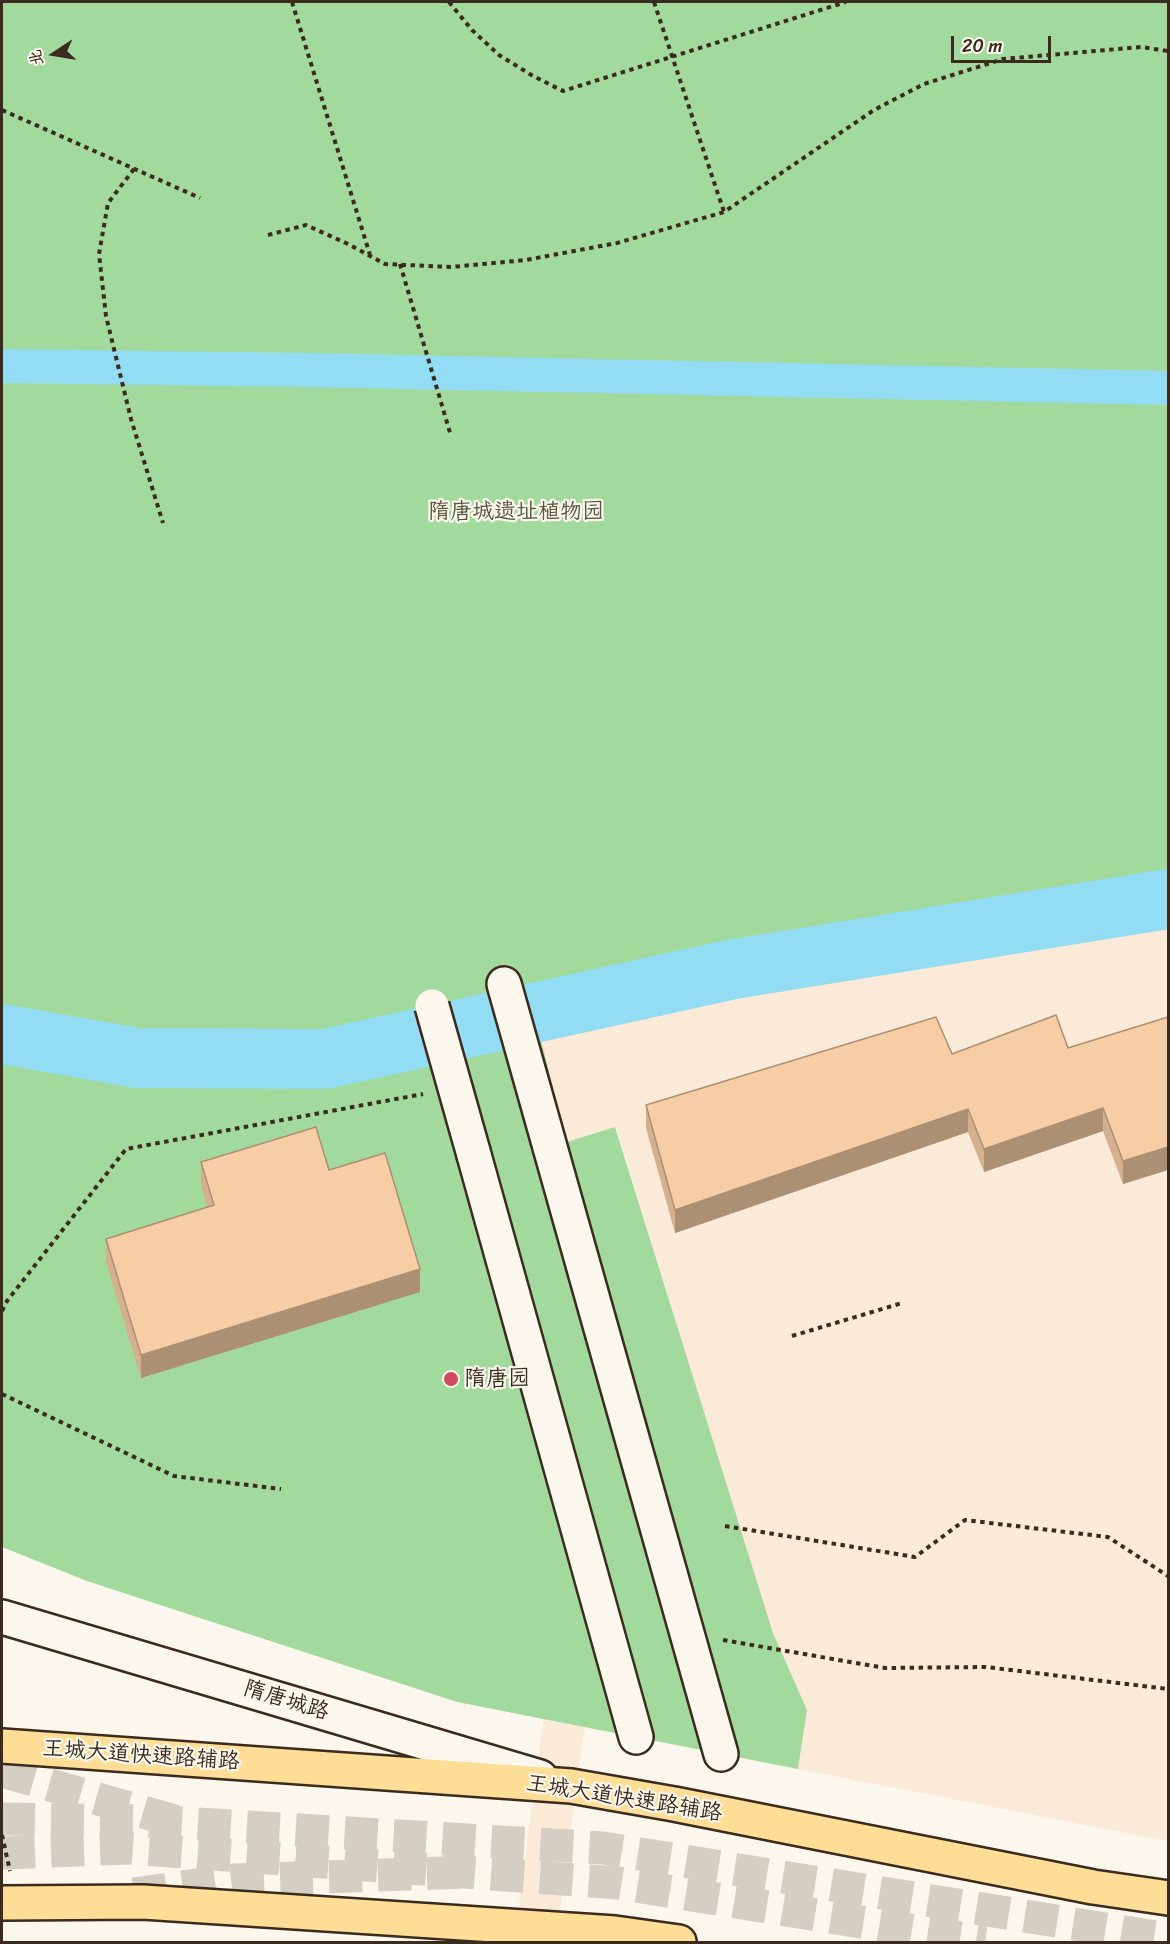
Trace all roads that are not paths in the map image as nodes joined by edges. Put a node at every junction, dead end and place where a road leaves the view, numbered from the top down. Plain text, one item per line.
1 (504, 984) dead end
2 (432, 1006) dead end
3 (2, 1617) edge
4 (636, 1737) dead end
5 (2, 1746) edge
6 (721, 1754) dead end
7 (571, 1786) junction
8 (1168, 1898) edge
9 (2, 1903) edge
10 (679, 1942) edge

1 - 6 street
2 - 4 street, bridge
3 - 7 street, 隋唐城路
5 - 7 main road, 王城大道快速路辅路
7 - 8 main road, 王城大道快速路辅路
9 - 10 main road

